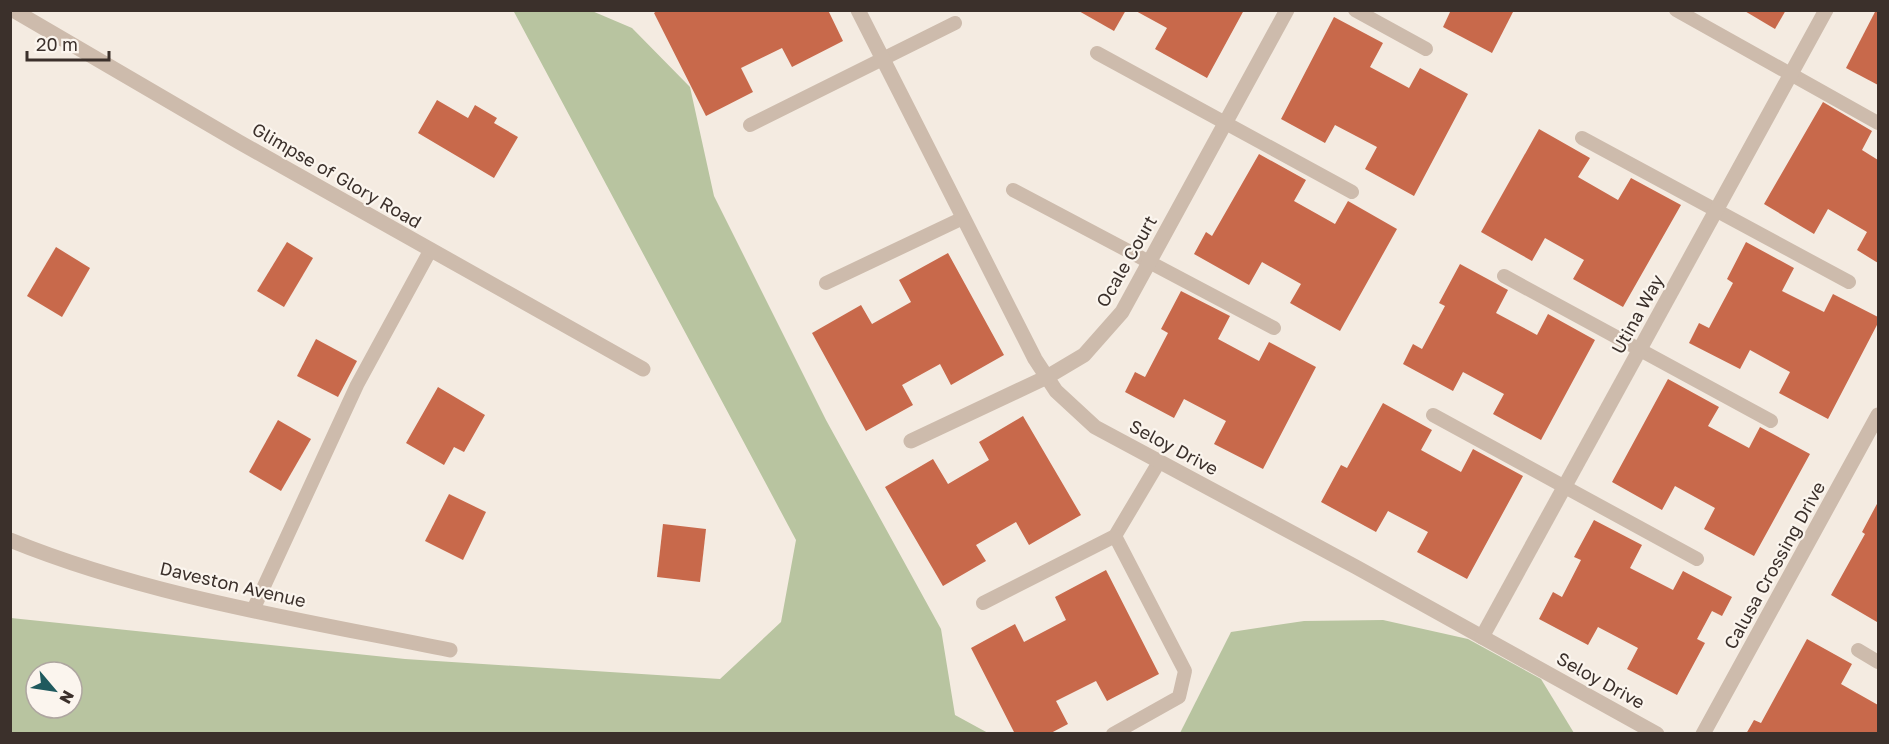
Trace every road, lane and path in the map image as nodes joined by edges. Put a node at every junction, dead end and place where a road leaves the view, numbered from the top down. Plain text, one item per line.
1 (14, 10) edge
2 (858, 10) edge
3 (1287, 10) edge
4 (1355, 10) edge
5 (1676, 10) edge
6 (1826, 10) edge
7 (955, 23) dead end
8 (1426, 49) dead end
9 (1097, 53) dead end
10 (882, 57) junction
11 (1791, 75) junction
12 (1226, 122) junction
13 (1878, 123) edge
14 (750, 125) dead end
15 (1582, 138) dead end
16 (1013, 190) dead end
17 (1352, 192) dead end
18 (1716, 211) junction
19 (963, 218) junction
20 (430, 251) junction
21 (1150, 261) junction
22 (1504, 276) dead end
23 (1849, 282) dead end
24 (826, 283) dead end
25 (1274, 328) dead end
26 (1640, 350) junction
27 (643, 369) dead end
28 (1047, 377) junction
29 (1433, 415) dead end
30 (1878, 415) edge
31 (1771, 421) dead end
32 (911, 441) dead end
33 (1159, 462) junction
34 (1564, 488) junction
35 (1115, 536) junction
36 (10, 540) edge
37 (1697, 560) dead end
38 (983, 603) dead end
39 (253, 610) junction
40 (1482, 637) junction
41 (450, 650) dead end
42 (1858, 650) dead end
43 (1878, 662) edge
44 (1113, 734) edge
45 (1657, 734) edge
46 (1703, 734) edge

1 - 20 street, Glimpse of Glory Road
2 - 10 street, Seloy Drive
3 - 12 street, Ocale Court
4 - 8 lane
5 - 11 lane
6 - 11 street, Utina Way
7 - 10 lane
9 - 12 lane
10 - 14 lane
10 - 19 street, Seloy Drive
11 - 13 lane
11 - 18 street, Utina Way
12 - 17 lane
12 - 21 street, Ocale Court
15 - 18 lane
16 - 21 lane
18 - 23 lane
18 - 26 street, Utina Way
19 - 24 lane
19 - 28 street, Seloy Drive
20 - 27 street, Glimpse of Glory Road
20 - 39 lane
21 - 25 lane
21 - 28 street, Ocale Court
22 - 26 lane
26 - 31 lane
26 - 34 street, Utina Way
28 - 32 street, Ocale Court
28 - 33 street, Seloy Drive
29 - 34 lane
30 - 46 street, Calusa Crossing Drive
33 - 35 lane
33 - 40 street, Seloy Drive
34 - 37 lane
34 - 40 street, Utina Way
35 - 38 lane
35 - 44 lane
36 - 39 street, Daveston Avenue
39 - 41 street, Daveston Avenue
40 - 45 street, Seloy Drive
42 - 43 lane

